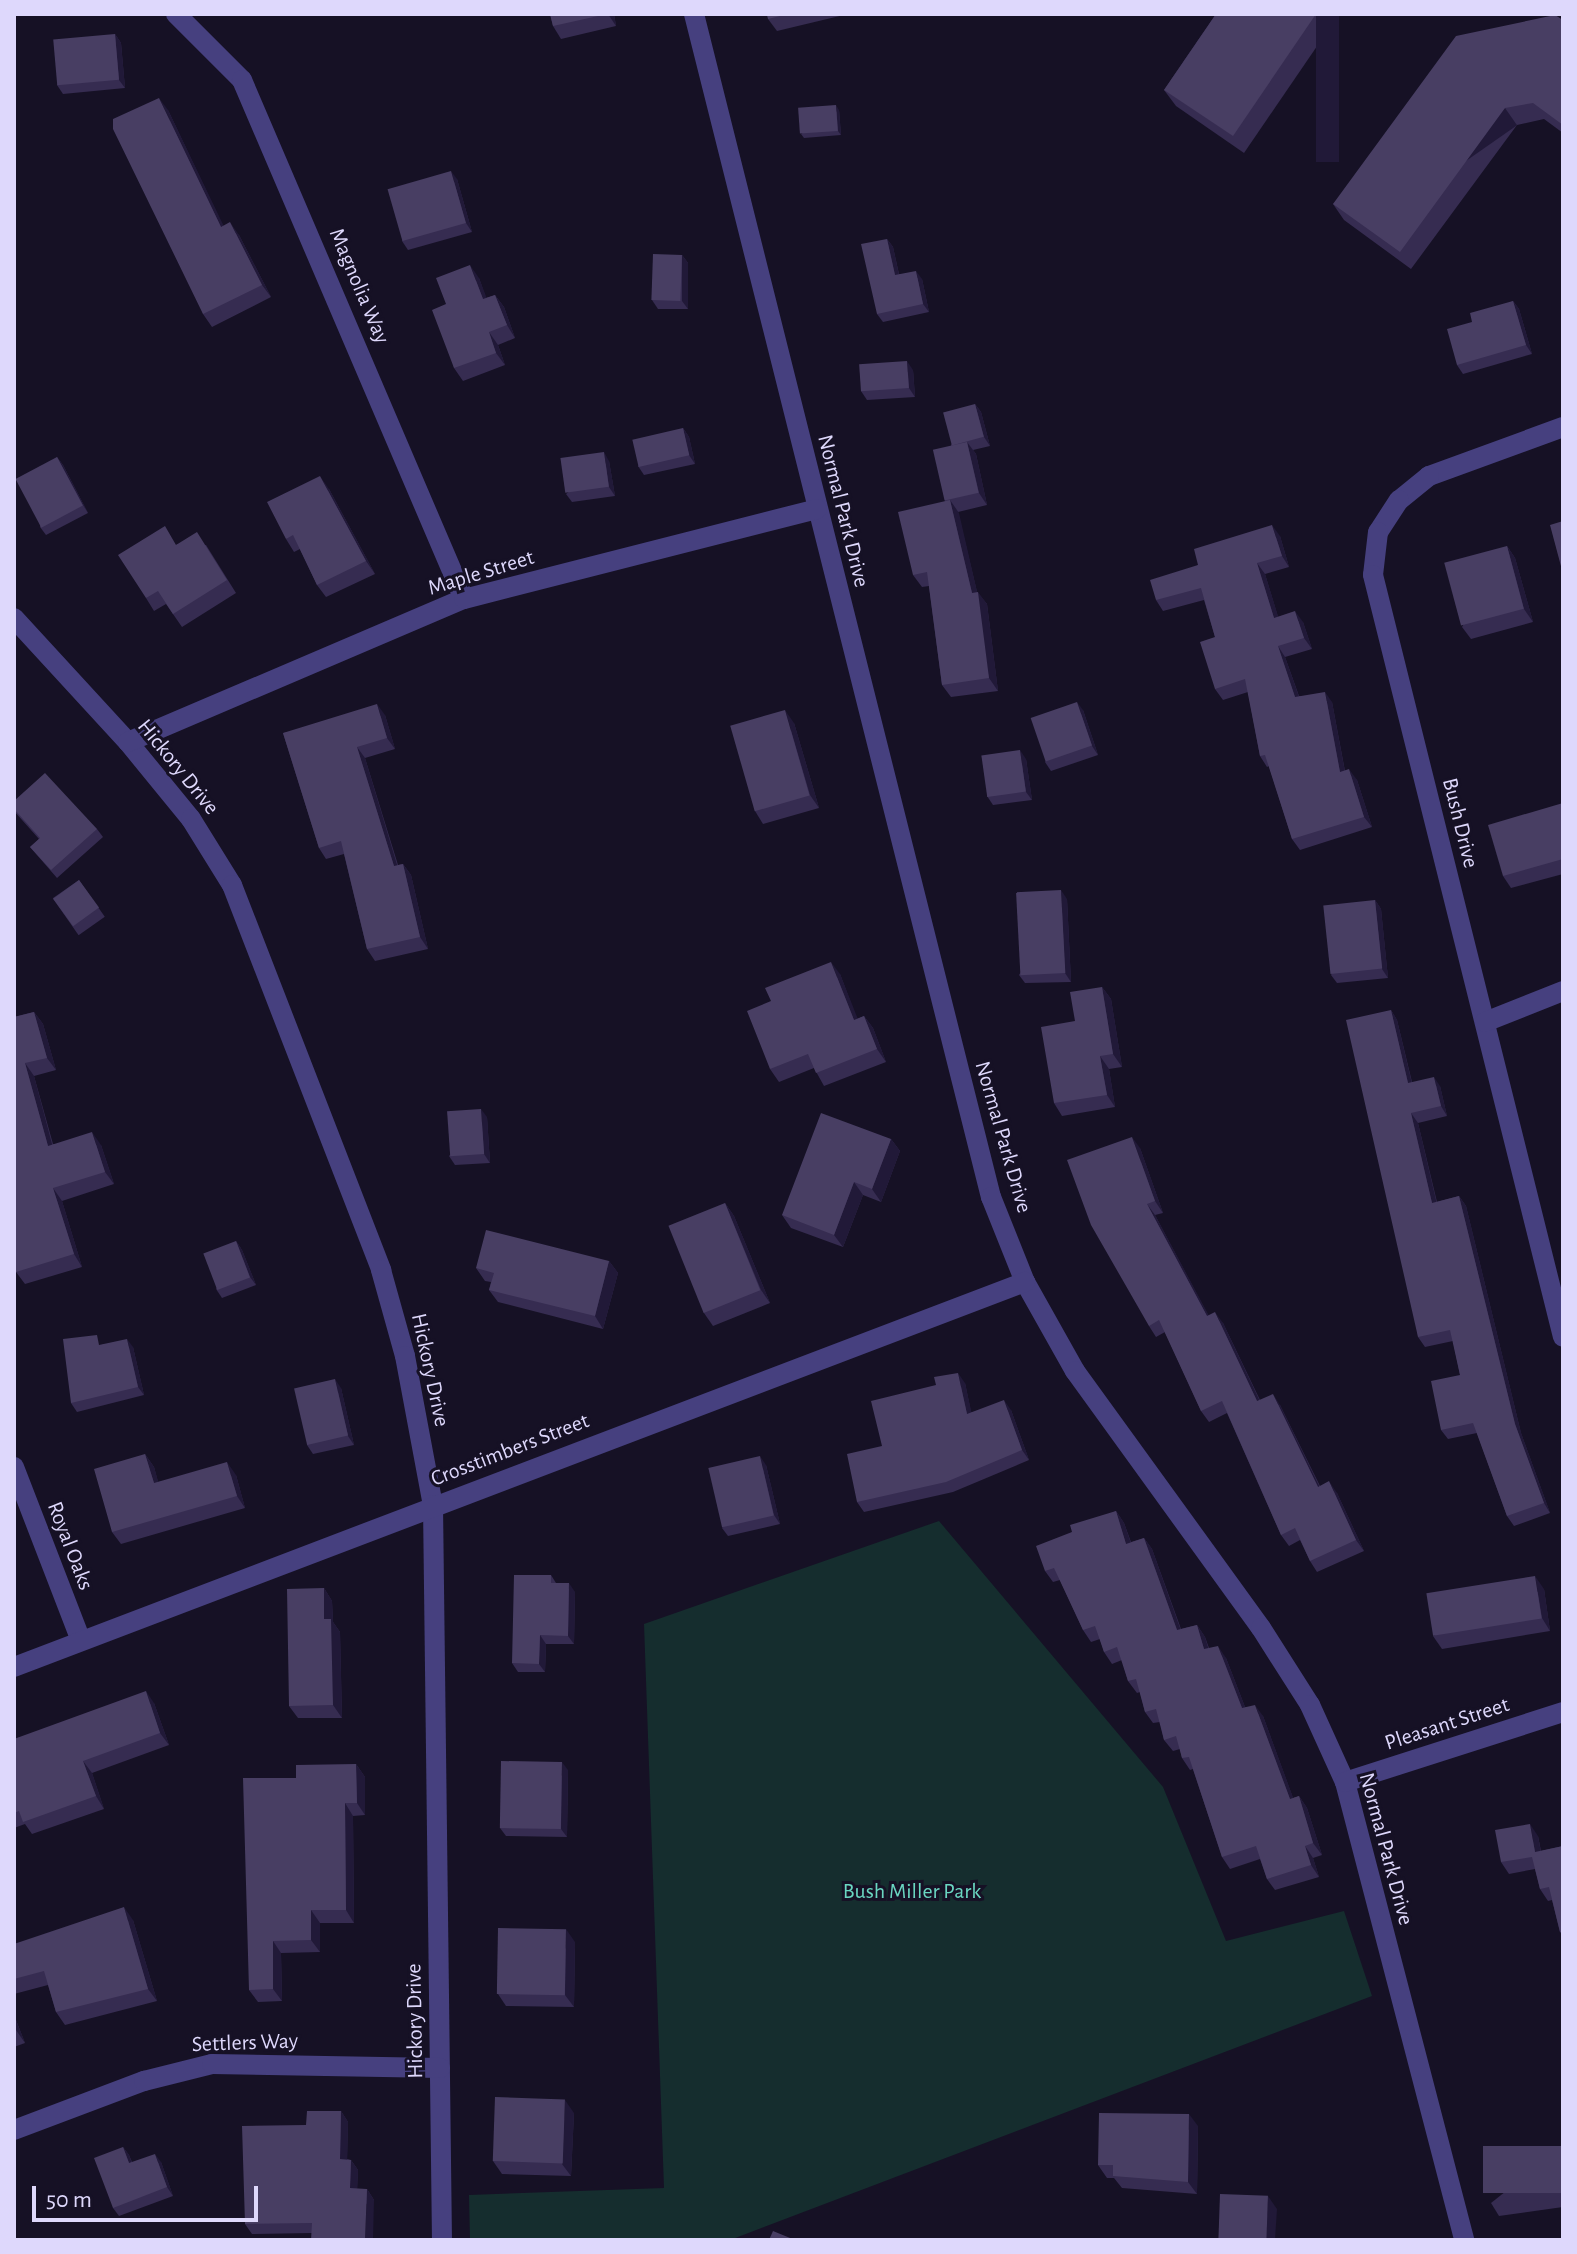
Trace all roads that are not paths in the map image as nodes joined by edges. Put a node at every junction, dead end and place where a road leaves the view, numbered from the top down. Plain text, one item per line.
1 (176, 14) edge
2 (694, 14) edge
3 (1563, 427) edge
4 (817, 509) junction
5 (464, 599) junction
6 (14, 618) edge
7 (128, 742) junction
8 (1563, 991) edge
9 (1485, 1022) junction
10 (1025, 1282) junction
11 (1563, 1337) edge
12 (14, 1467) edge
13 (433, 1505) junction
14 (81, 1641) junction
15 (14, 1667) edge
16 (1563, 1712) edge
17 (1345, 1782) junction
18 (440, 2068) junction
19 (14, 2130) edge
20 (442, 2240) edge
21 (1464, 2240) edge

1 - 5 street, Magnolia Way
2 - 4 street, Normal Park Drive
3 - 9 street, Bush Drive
4 - 5 street, Maple Street
4 - 10 street, Normal Park Drive
5 - 7 street, Maple Street
6 - 7 street, Hickory Drive
7 - 13 street, Hickory Drive
8 - 9 street
9 - 11 street, Bush Drive
10 - 13 street, Crosstimbers Street
10 - 17 street, Normal Park Drive
12 - 14 street, Royal Oaks
13 - 14 street, Crosstimbers Street
13 - 18 street, Hickory Drive
14 - 15 street, Crosstimbers Street
16 - 17 street, Pleasant Street
17 - 21 street, Normal Park Drive
18 - 19 street, Settlers Way
18 - 20 street, Hickory Drive

